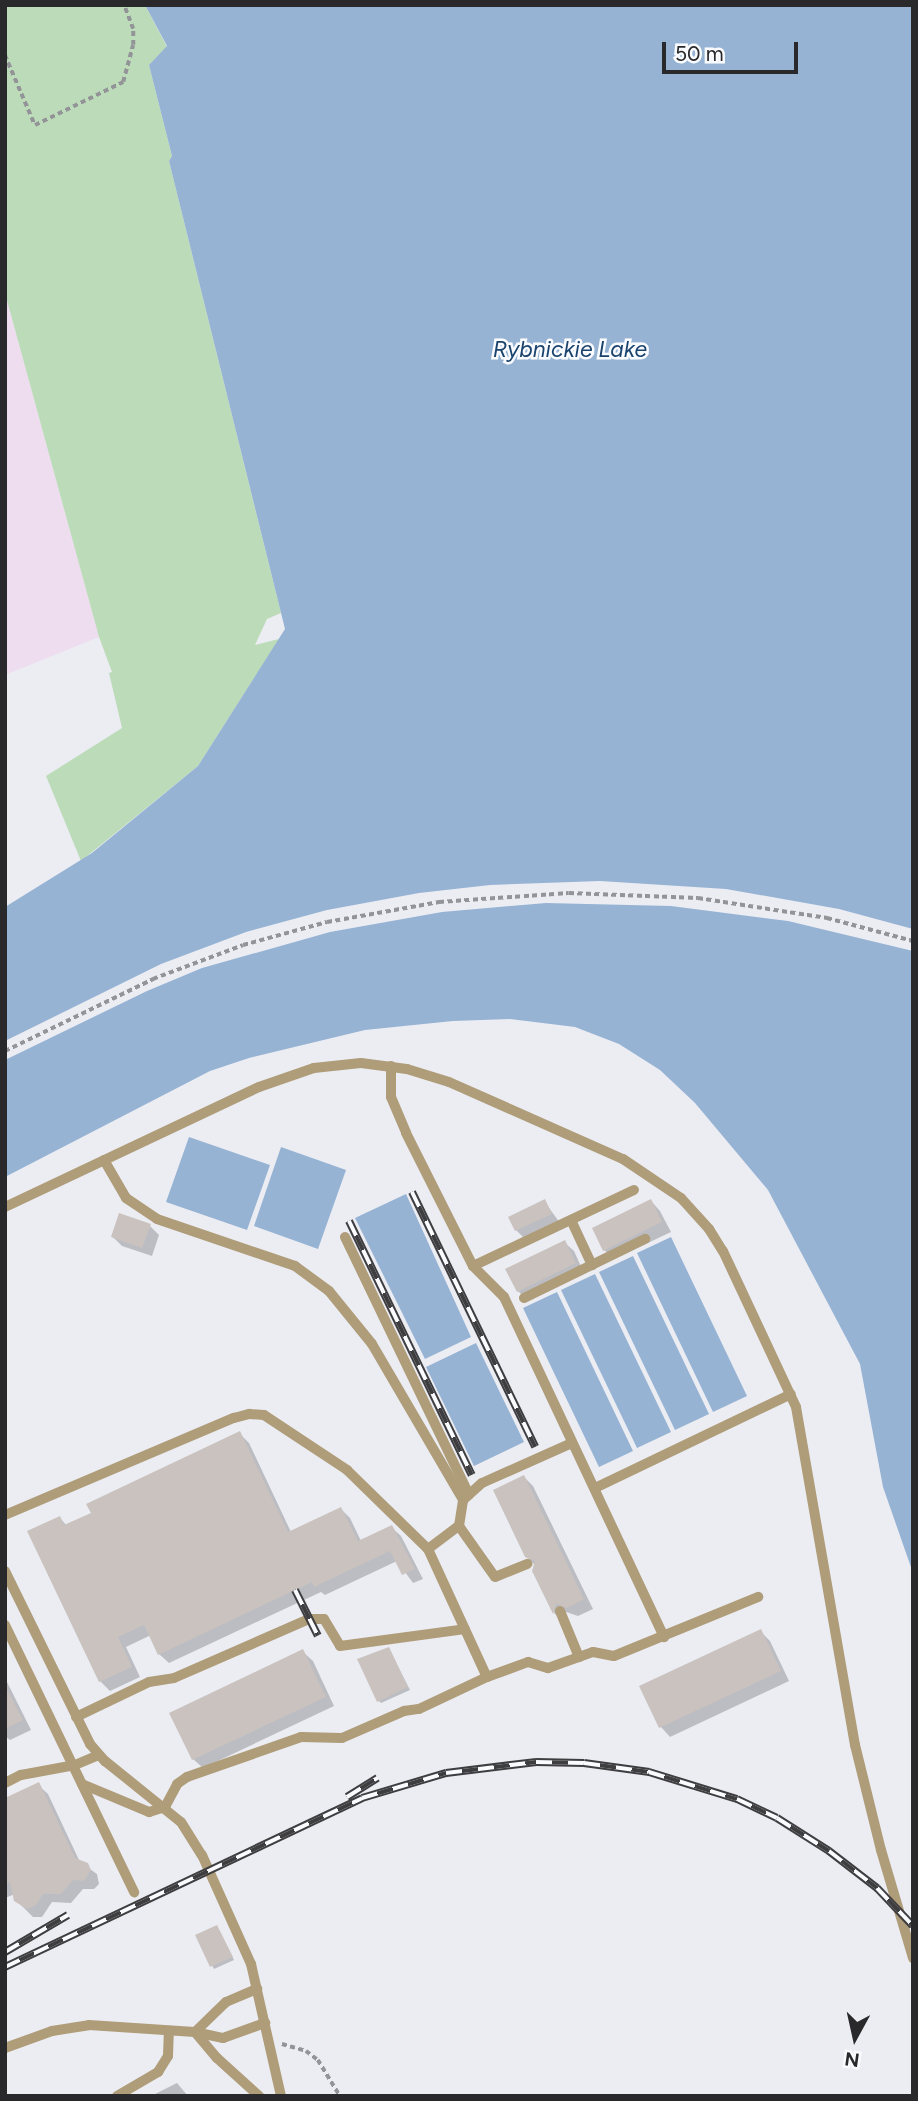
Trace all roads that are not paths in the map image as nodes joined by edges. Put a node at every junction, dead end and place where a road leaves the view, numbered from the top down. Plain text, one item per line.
1 (391, 1066) junction
2 (104, 1160) junction
3 (634, 1190) dead end
4 (5, 1207) edge
5 (571, 1220) junction
6 (345, 1237) dead end
7 (645, 1239) dead end
8 (592, 1265) junction
9 (473, 1266) junction
10 (524, 1298) dead end
11 (792, 1394) junction
12 (572, 1443) junction
13 (595, 1488) junction
14 (466, 1497) junction
15 (5, 1515) edge
16 (459, 1526) junction
17 (428, 1549) junction
18 (528, 1564) dead end
19 (5, 1571) edge
20 (758, 1597) dead end
21 (560, 1611) dead end
22 (5, 1625) edge
23 (465, 1629) junction
24 (664, 1637) junction
25 (579, 1657) junction
26 (487, 1676) junction
27 (76, 1717) junction
28 (99, 1755) junction
29 (75, 1765) junction
30 (5, 1783) edge
31 (82, 1784) junction
32 (165, 1807) junction
33 (134, 1892) dead end
34 (913, 1958) edge
35 (257, 1989) junction
36 (265, 2023) junction
37 (169, 2032) junction
38 (195, 2032) junction
39 (5, 2048) edge
40 (117, 2096) edge
41 (260, 2096) edge
42 (281, 2096) edge

1 - 2 lane
1 - 9 lane
1 - 11 lane
2 - 4 lane
2 - 14 lane
3 - 5 lane
5 - 8 lane
5 - 9 lane
6 - 14 lane
7 - 8 lane
8 - 10 lane
9 - 12 lane
11 - 13 lane
11 - 34 lane
12 - 13 lane
12 - 14 lane
13 - 24 lane
14 - 16 lane
15 - 17 lane
16 - 17 lane
16 - 18 lane
17 - 23 lane
19 - 27 lane
20 - 24 lane
21 - 25 lane
22 - 29 lane
23 - 26 lane
23 - 27 lane
24 - 25 lane
25 - 26 lane
26 - 32 lane
27 - 28 lane
28 - 29 lane
28 - 32 lane
29 - 30 lane
29 - 31 lane
31 - 32 lane
31 - 33 lane
32 - 35 lane
35 - 36 lane
35 - 38 lane
36 - 38 lane
36 - 42 lane
37 - 38 lane
37 - 39 lane
37 - 40 lane
38 - 41 lane

